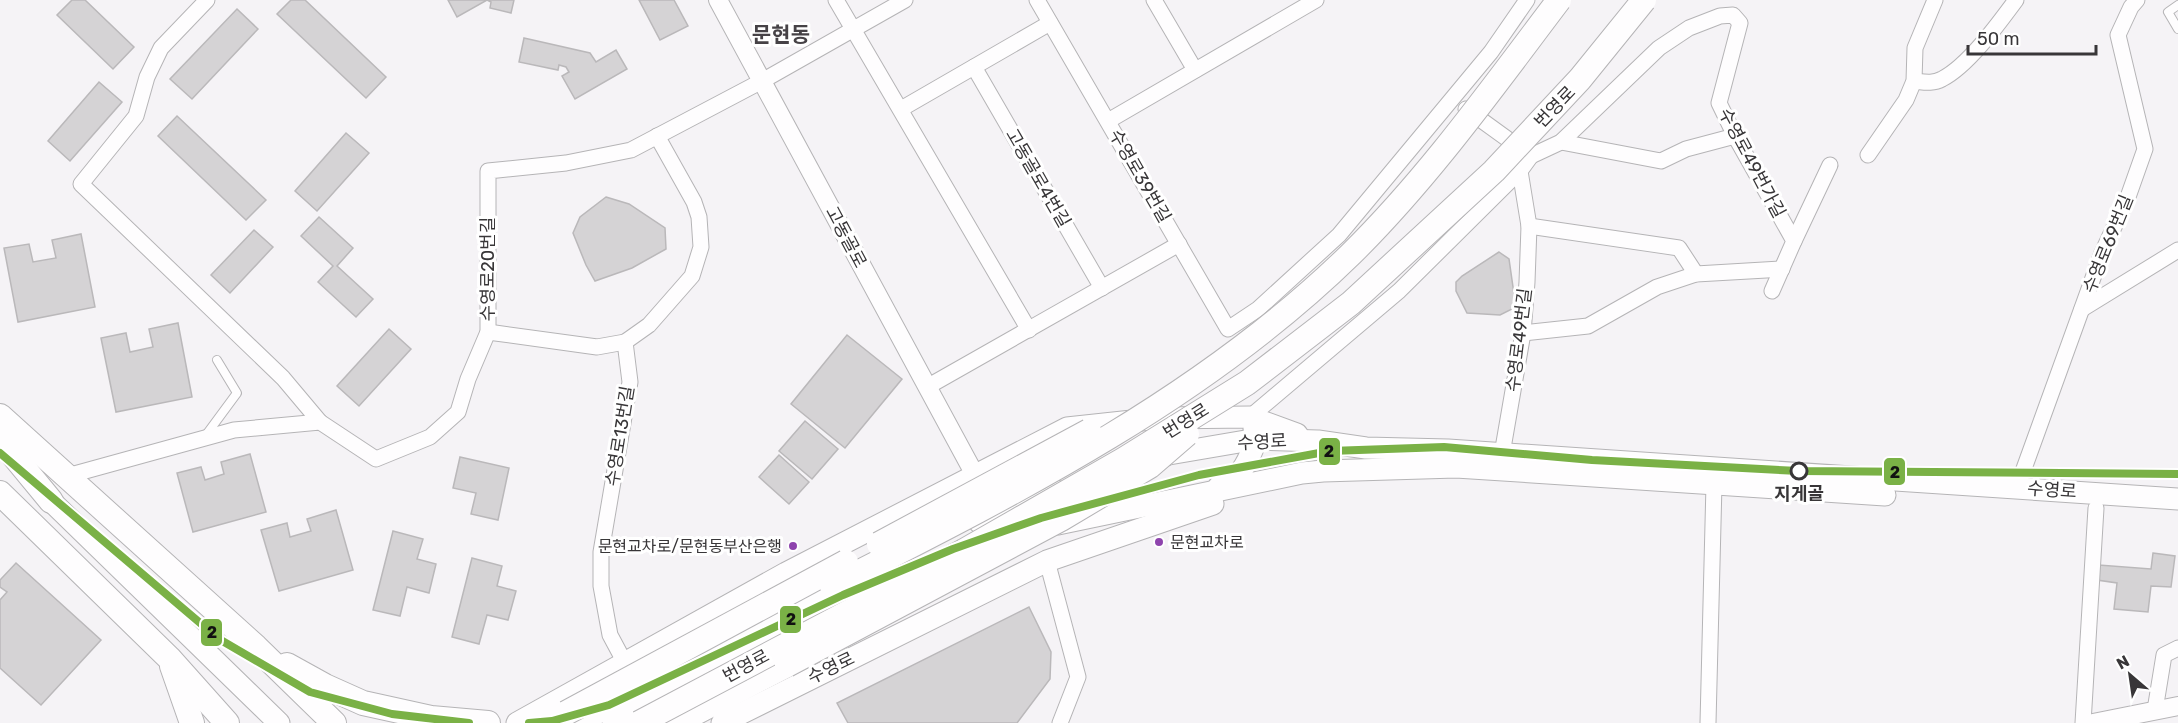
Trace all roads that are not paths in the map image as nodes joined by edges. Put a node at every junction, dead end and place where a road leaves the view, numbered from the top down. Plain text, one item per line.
1 (207, 0) edge
2 (718, 0) edge
3 (836, 0) edge
4 (905, 0) edge
5 (1037, 0) edge
6 (1154, 0) edge
7 (1316, 0) edge
8 (1527, 0) edge
9 (1559, 0) edge
10 (1644, 0) edge
11 (1935, 0) edge
12 (2016, 0) edge
13 (2137, 0) edge
14 (2178, 6) edge
15 (1050, 23) junction
16 (2178, 29) edge
17 (852, 30) junction
18 (974, 67) junction
19 (1195, 70) junction
20 (762, 81) junction
21 (1914, 81) junction
22 (1452, 100) junction
23 (901, 109) junction
24 (1108, 121) junction
25 (657, 136) junction
26 (1735, 136) junction
27 (1560, 142) junction
28 (1868, 155) dead end
29 (1532, 156) junction
30 (1830, 165) dead end
31 (1520, 171) junction
32 (1529, 226) junction
33 (1794, 241) junction
34 (1179, 244) junction
35 (2178, 250) edge
36 (1782, 269) junction
37 (1696, 274) junction
38 (1102, 288) junction
39 (1772, 291) dead end
40 (2082, 309) junction
41 (1029, 330) junction
42 (488, 332) junction
43 (1523, 333) junction
44 (1258, 336) junction
45 (626, 342) junction
46 (217, 360) dead end
47 (1248, 383) junction
48 (927, 387) junction
49 (0, 416) edge
50 (1250, 417) junction
51 (320, 422) junction
52 (203, 439) junction
53 (1257, 439) junction
54 (0, 440) edge
55 (1318, 441) junction
56 (1502, 454) junction
57 (0, 465) edge
58 (1323, 471) junction
59 (975, 475) junction
60 (67, 476) junction
61 (1714, 484) junction
62 (2018, 488) junction
63 (0, 493) edge
64 (1196, 495) junction
65 (2178, 499) edge
66 (51, 501) junction
67 (2096, 508) junction
68 (2178, 513) edge
69 (1047, 561) junction
70 (256, 647) junction
71 (2178, 648) edge
72 (170, 658) junction
73 (625, 663) junction
74 (2178, 706) edge
75 (2155, 710) junction
76 (748, 717) edge
77 (569, 720) edge
78 (192, 723) edge
79 (227, 723) edge
80 (279, 723) edge
81 (334, 723) edge
82 (488, 723) edge
83 (516, 723) edge
84 (614, 723) edge
85 (639, 723) edge
86 (676, 723) edge
87 (722, 723) edge
88 (1060, 723) edge
89 (1708, 723) edge
90 (2083, 723) edge
91 (2093, 723) edge

1 - 51 street
2 - 20 street, 고동골로
3 - 17 street
4 - 17 street, 수영로20번길
5 - 15 street, 수영로39번길
6 - 19 street
7 - 19 street
8 - 22 street
9 - 44 main road, 번영로, bridge
10 - 47 main road, 번영로, bridge
11 - 21 street
12 - 21 street
13 - 40 street, 수영로69번길
14 - 16 lane
15 - 18 street
15 - 24 street, 수영로39번길
17 - 20 street, 수영로20번길
17 - 23 street
18 - 23 street
18 - 38 street, 고동골로4번길
19 - 24 street
20 - 25 street, 수영로20번길
20 - 48 street, 고동골로
21 - 28 street
22 - 29 street
22 - 34 street, 수영로39번길
23 - 41 street
24 - 34 street, 수영로39번길
25 - 42 street, 수영로20번길
25 - 45 street
26 - 27 street
26 - 27 street, 수영로49번가길
26 - 33 street, 수영로49번가길
27 - 29 street
29 - 31 street
30 - 33 street, 수영로49번가길
31 - 32 street, 수영로49번길
31 - 50 street
32 - 37 street
32 - 43 street, 수영로49번길
33 - 36 street, 수영로49번가길
34 - 38 street
35 - 40 street
36 - 37 street
36 - 39 street, 수영로49번가길
37 - 43 street
38 - 41 street
40 - 62 street, 수영로69번길
41 - 48 street
42 - 45 street
42 - 51 street, 수영로20번길
43 - 56 street, 수영로49번길
44 - 77 main road, bridge
44 - 77 main road, 번영로, bridge
45 - 73 street, 수영로13번길
46 - 52 lane
47 - 85 main road, 번영로, bridge
47 - 86 main road, bridge
48 - 59 street, 고동골로
49 - 60 main road
50 - 53 main road
50 - 55 main road
50 - 59 main road
51 - 52 street
52 - 60 street
53 - 55 main road, 수영로
53 - 64 main road
53 - 77 main road, 수영로
54 - 66 main road
55 - 56 main road, 수영로
56 - 62 main road, 수영로
57 - 66 main road
58 - 61 main road, 수영로
58 - 64 main road, 수영로
58 - 69 main road, 수영로
59 - 73 main road
60 - 70 main road
61 - 67 main road, 수영로
61 - 89 street
62 - 65 main road, 수영로
63 - 72 main road
64 - 84 main road, 수영로
66 - 80 main road
67 - 68 main road, 수영로
67 - 90 street, 수영로
69 - 76 main road, 수영로
69 - 88 street
70 - 81 main road
70 - 82 main road
71 - 75 street
72 - 78 main road
72 - 79 main road
73 - 83 main road
74 - 75 street
75 - 91 street
76 - 87 main road, 수영로

